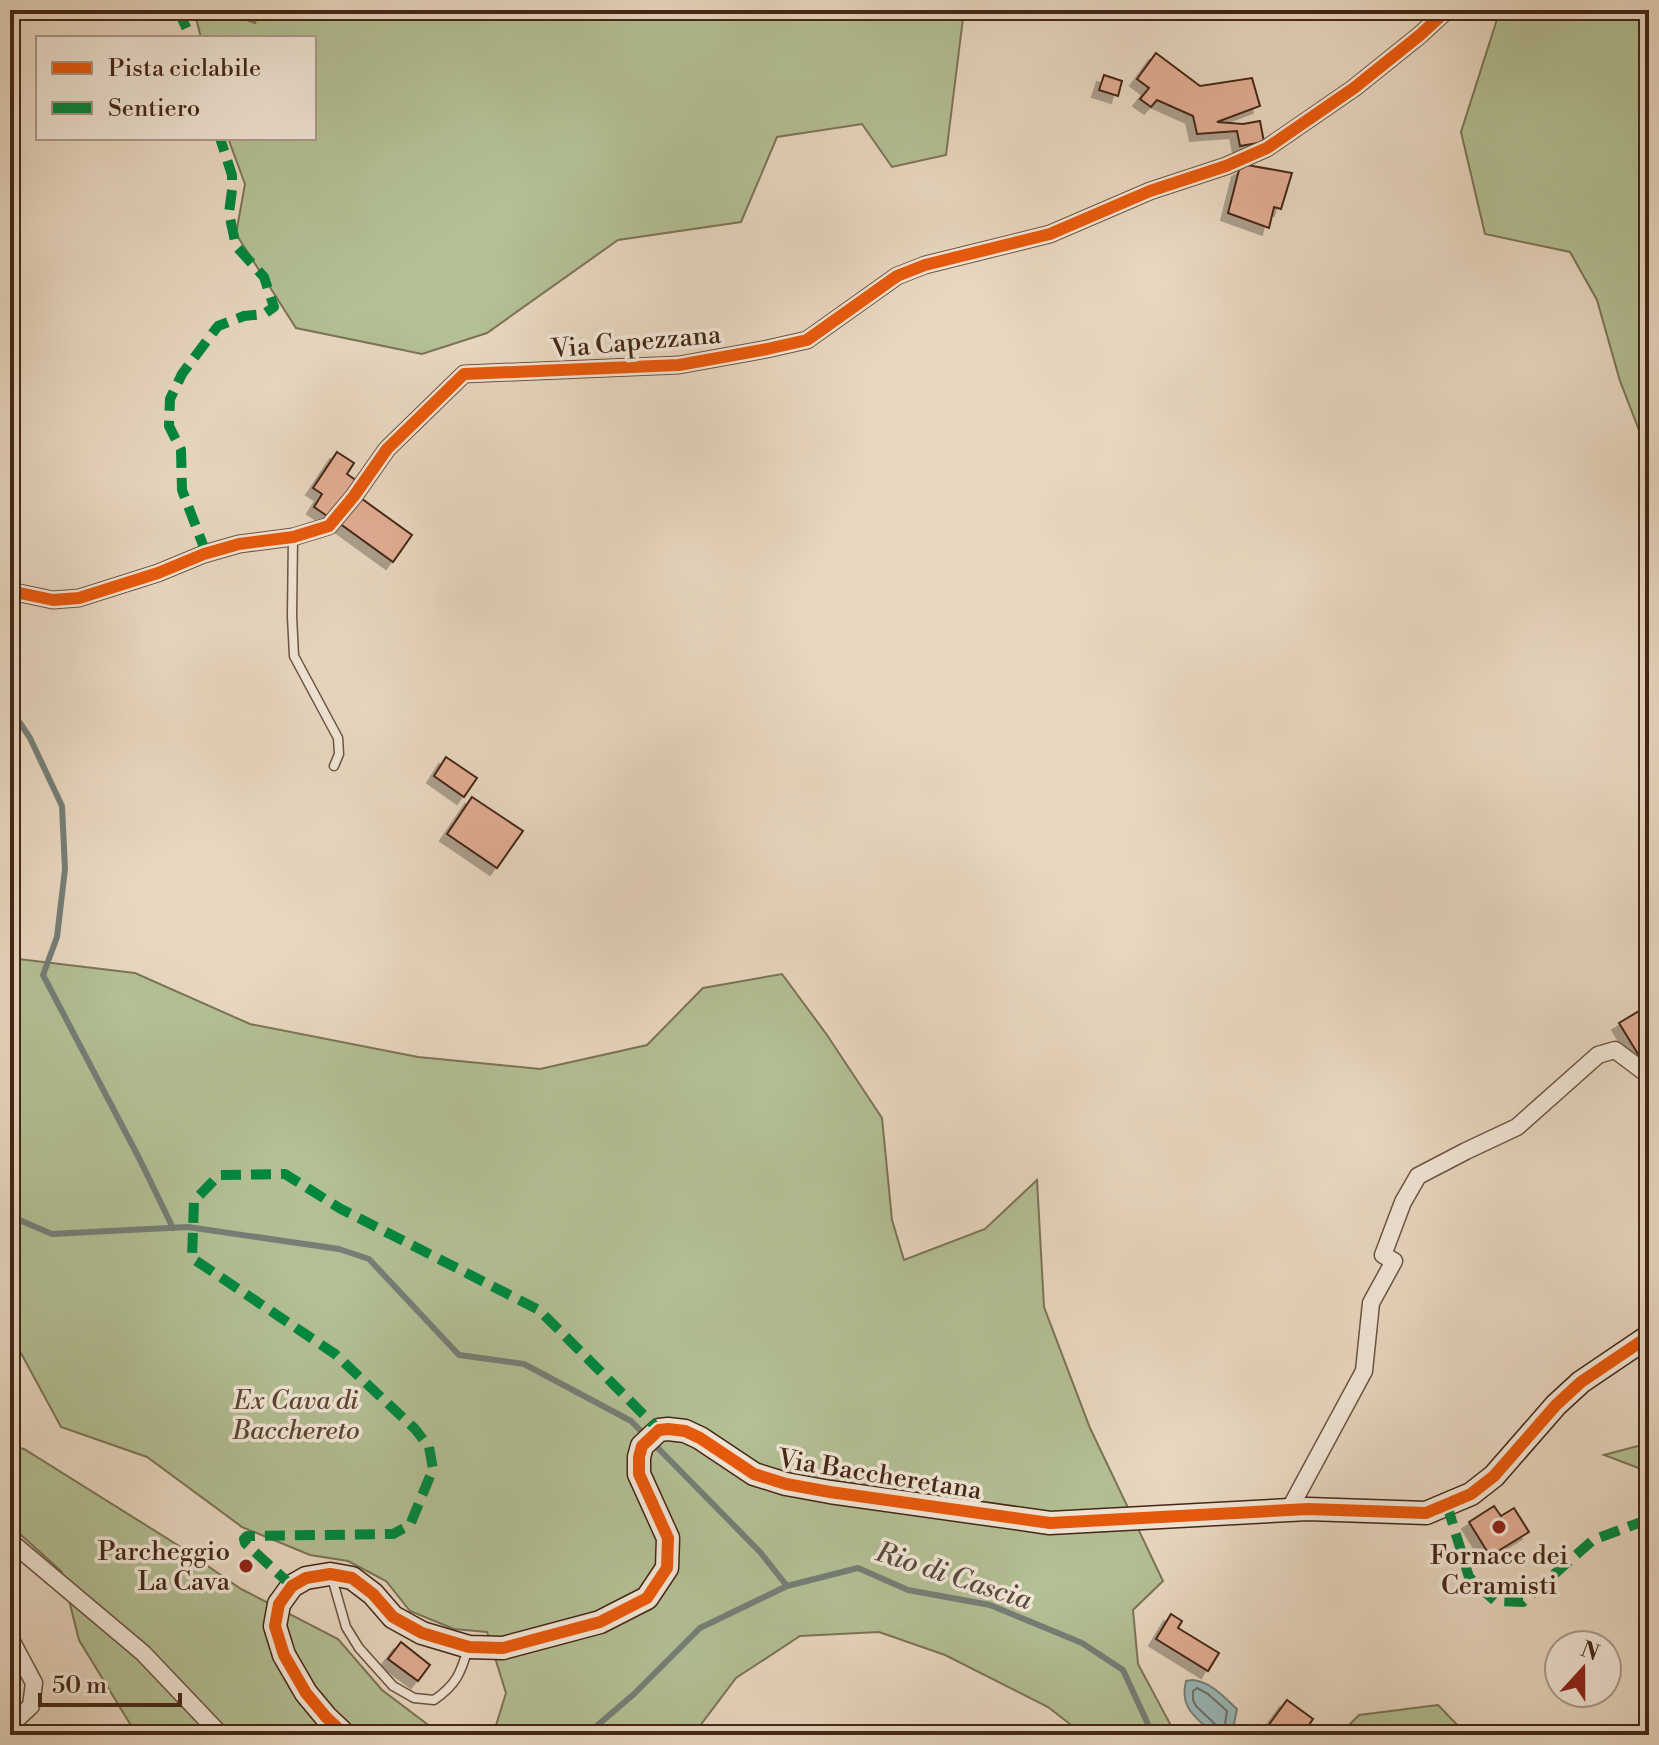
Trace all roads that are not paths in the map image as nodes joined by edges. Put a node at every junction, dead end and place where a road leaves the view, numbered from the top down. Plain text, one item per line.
1 (1447, 10) edge
2 (293, 537) junction
3 (10, 591) edge
4 (334, 766) dead end
5 (1649, 1073) edge
6 (1649, 1336) edge
7 (1289, 1510) junction
8 (10, 1541) edge
9 (330, 1574) junction
10 (10, 1638) edge
11 (469, 1647) junction
12 (10, 1721) edge
13 (221, 1735) edge
14 (345, 1735) edge

1 - 2 street, Via Capezzana
2 - 3 street, Via Capezzana
2 - 4 lane
5 - 7 street
6 - 7 street, Via Baccheretana
7 - 11 street, Via Baccheretana
8 - 13 street
9 - 11 street, Via Baccheretana
9 - 11 lane
9 - 14 street
10 - 12 street

